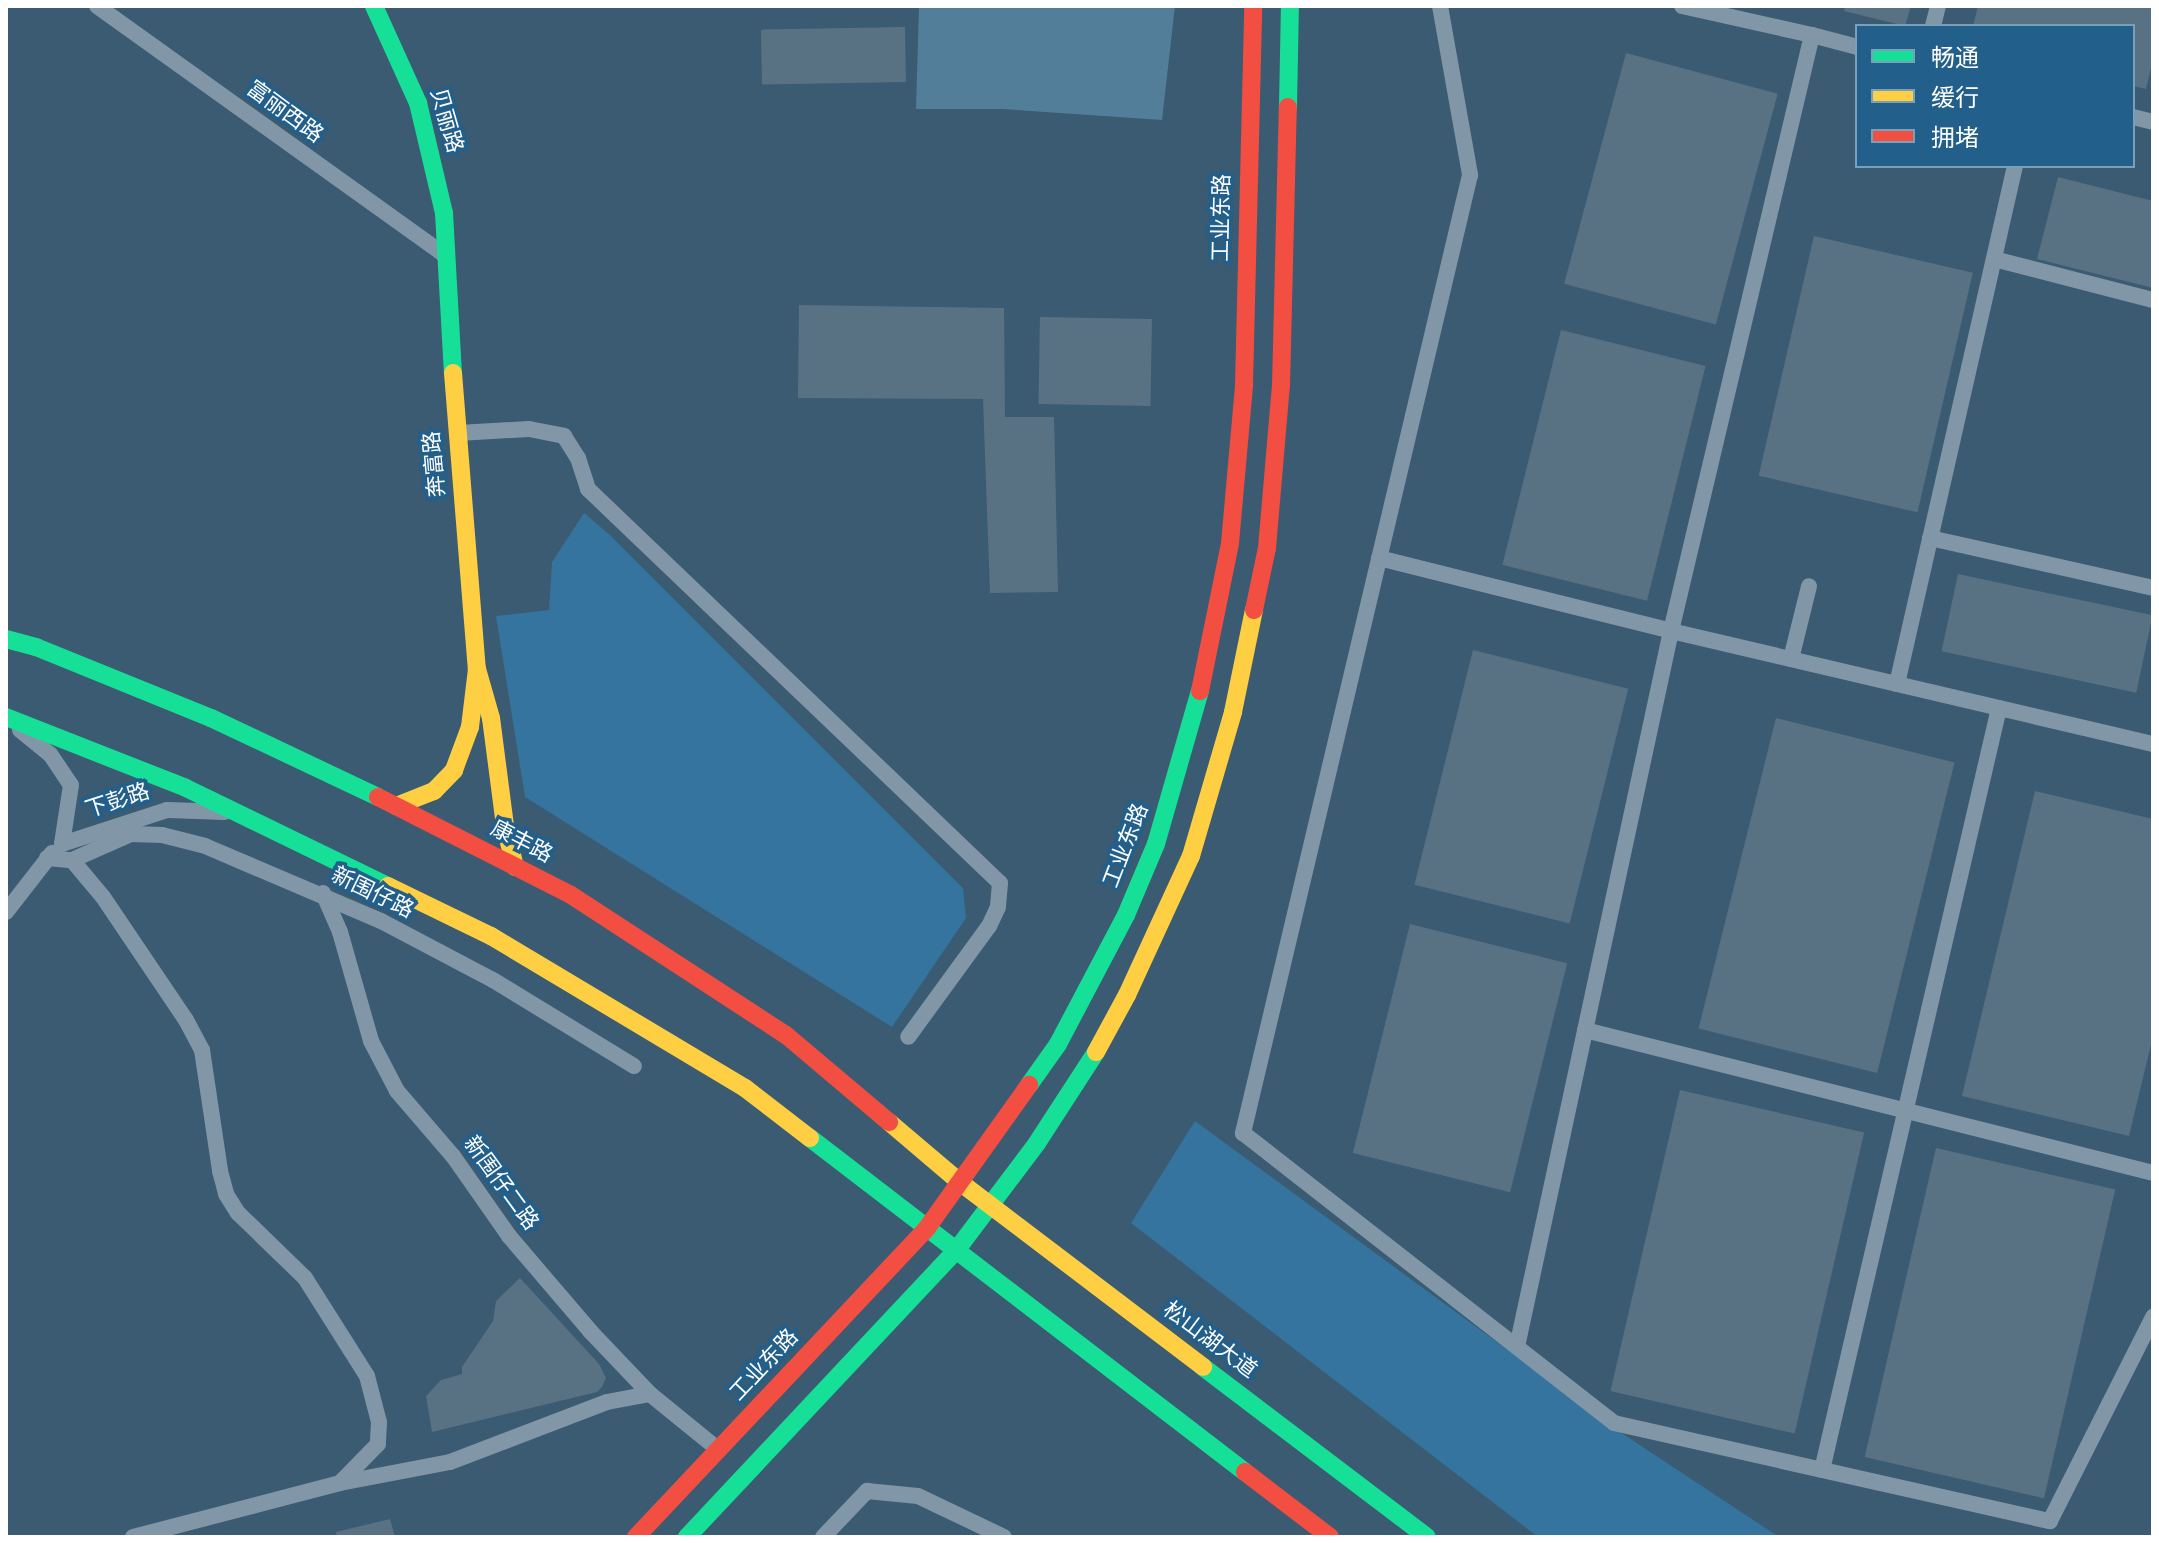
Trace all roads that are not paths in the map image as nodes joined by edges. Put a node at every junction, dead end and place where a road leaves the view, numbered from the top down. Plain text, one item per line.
1 (97, 6) edge
2 (374, 6) edge
3 (1253, 6) edge
4 (1290, 6) edge
5 (1440, 6) edge
6 (1682, 6) edge
7 (1812, 35) junction
8 (1855, 46) edge
9 (2015, 168) edge
10 (445, 255) junction
11 (1994, 259) junction
12 (2153, 300) edge
13 (458, 433) junction
14 (1930, 538) junction
15 (1379, 558) junction
16 (1809, 586) dead end
17 (2153, 588) edge
18 (1671, 631) junction
19 (6, 639) edge
20 (1791, 659) junction
21 (477, 669) junction
22 (1897, 684) junction
23 (1999, 708) junction
24 (6, 718) edge
25 (2153, 744) edge
26 (396, 806) junction
27 (237, 813) junction
28 (62, 844) junction
29 (47, 858) junction
30 (72, 860) junction
31 (515, 867) junction
32 (323, 893) junction
33 (6, 912) edge
34 (1585, 1030) junction
35 (908, 1037) dead end
36 (634, 1066) dead end
37 (1906, 1111) junction
38 (2153, 1173) edge
39 (961, 1183) junction
40 (991, 1205) junction
41 (927, 1228) junction
42 (955, 1252) junction
43 (2153, 1317) edge
44 (1517, 1347) junction
45 (650, 1394) junction
46 (719, 1450) junction
47 (1822, 1470) junction
48 (340, 1483) junction
49 (133, 1537) edge
50 (636, 1537) edge
51 (687, 1537) edge
52 (823, 1537) edge
53 (1004, 1537) edge
54 (1330, 1537) edge
55 (1427, 1537) edge

1 - 10 street, 富丽西路
2 - 10 main road, 贝丽路
3 - 39 main road, 工业东路
4 - 40 main road
5 - 15 street
6 - 7 street
7 - 8 street
7 - 18 street
9 - 11 street
10 - 13 main road, 奔富路
11 - 12 street
11 - 14 street
13 - 21 main road, 奔富路
13 - 35 street
14 - 17 street
14 - 22 street
15 - 18 street
15 - 44 street
16 - 20 street
18 - 20 street
18 - 34 street
19 - 26 main road, 康丰路
20 - 22 street
21 - 26 main road
21 - 31 main road
22 - 23 street
23 - 25 street
23 - 37 street
24 - 27 main road
24 - 28 street, 下彭路
26 - 31 main road, 康丰路
27 - 28 street, 下彭路
27 - 41 main road
28 - 29 street, 下彭路
29 - 30 street
29 - 33 street, 下彭路
30 - 32 street, 新围仔路
30 - 48 street
31 - 39 main road, 康丰路
32 - 36 street, 新围仔路
32 - 45 street, 新围仔二路
34 - 37 street
34 - 44 street
37 - 38 street
37 - 47 street
39 - 40 main road, 松山湖大道
39 - 41 main road, 工业东路
40 - 42 main road
40 - 55 main road, 松山湖大道
41 - 42 main road
41 - 46 main road, 工业东路
42 - 51 main road
42 - 54 main road
43 - 47 street
44 - 47 street
45 - 46 street, 新围仔二路
45 - 48 street
46 - 50 main road, 工业东路
48 - 49 street
52 - 53 street

